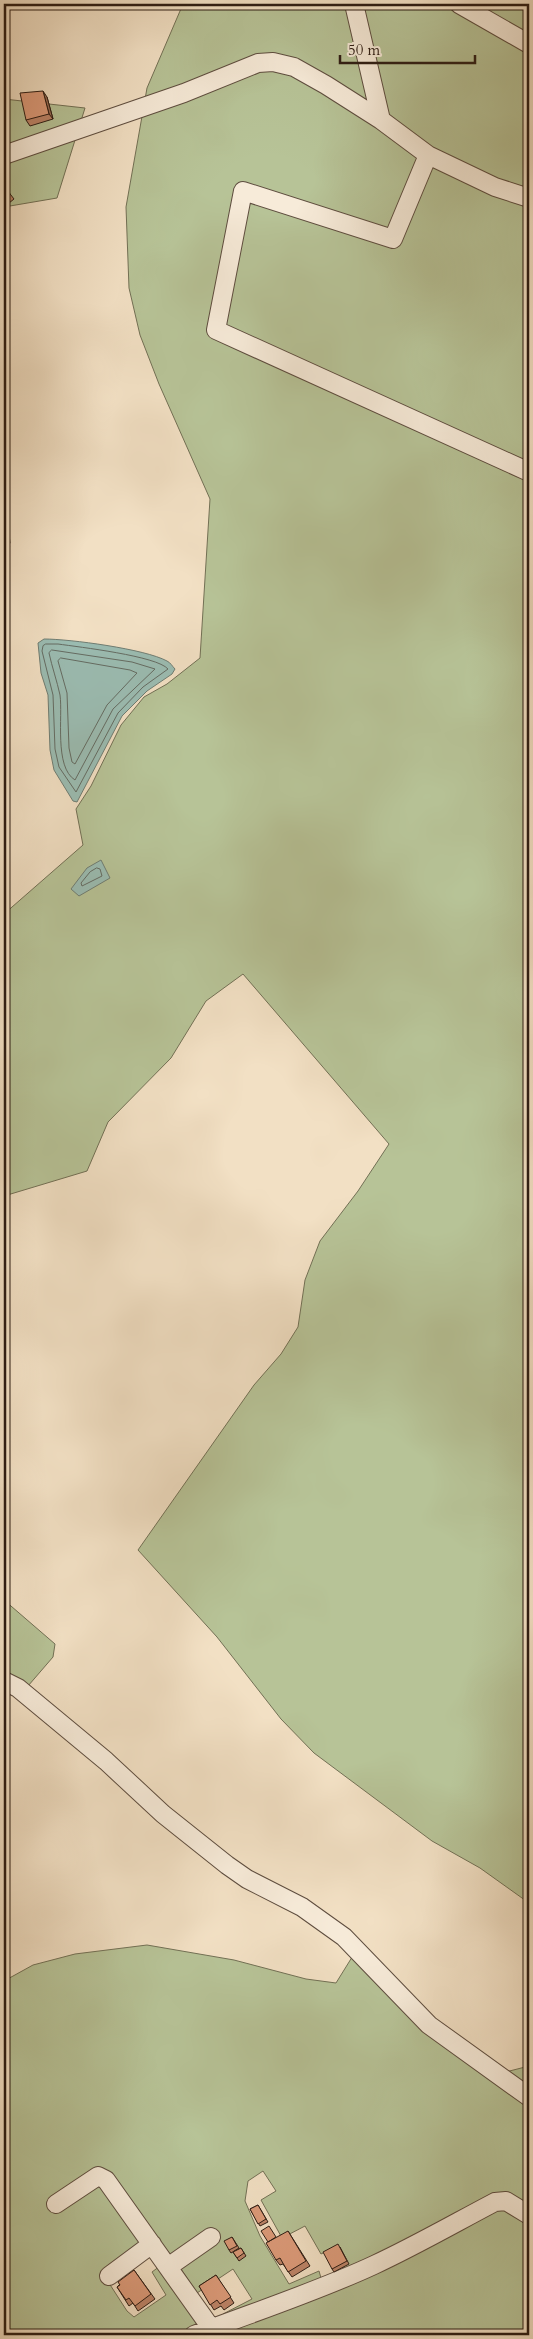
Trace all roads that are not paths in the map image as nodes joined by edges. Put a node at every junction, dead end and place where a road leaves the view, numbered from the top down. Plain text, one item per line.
1 (354, 4) edge
2 (459, 4) edge
3 (529, 44) edge
4 (381, 120) junction
5 (428, 155) junction
6 (4, 156) edge
7 (529, 198) edge
8 (529, 472) edge
9 (4, 1681) edge
10 (529, 2097) edge
11 (56, 2204) dead end
12 (529, 2215) edge
13 (210, 2237) dead end
14 (152, 2244) junction
15 (168, 2266) junction
16 (109, 2276) dead end
17 (214, 2332) edge
18 (194, 2335) edge

1 - 4 street
2 - 3 street
4 - 5 street
4 - 6 street
5 - 7 street
5 - 8 street
9 - 10 street
11 - 14 street
12 - 17 street
13 - 15 street
14 - 15 street
14 - 16 street
15 - 17 street
17 - 18 street

